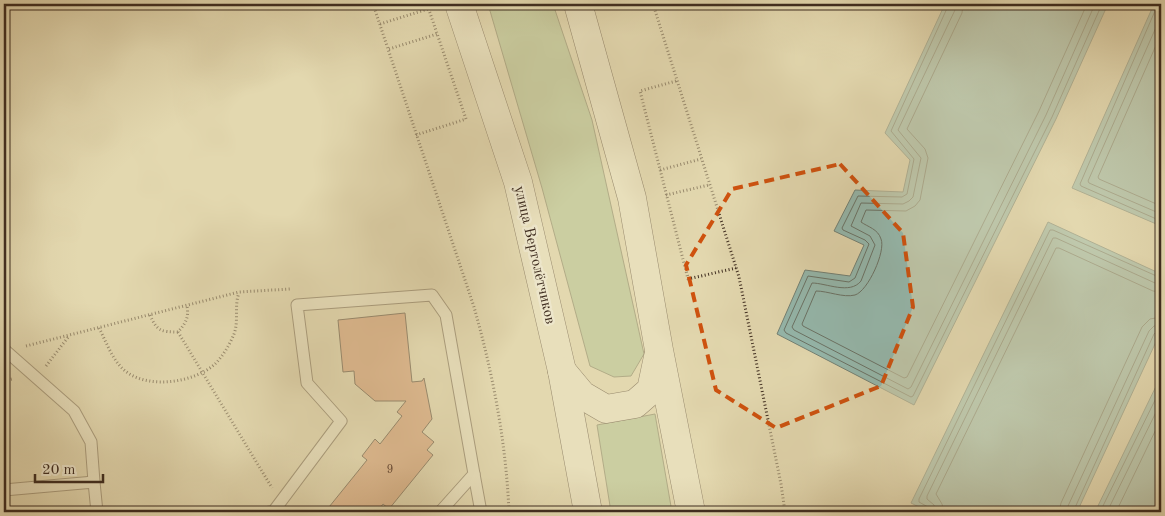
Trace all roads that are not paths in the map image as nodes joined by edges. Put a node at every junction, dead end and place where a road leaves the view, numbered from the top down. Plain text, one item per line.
1 (460, 4) edge
2 (578, 4) edge
3 (659, 350) junction
4 (6, 352) road end
5 (562, 371) junction
6 (474, 474) junction
7 (94, 482) junction
8 (4, 490) edge
9 (97, 512) edge
10 (269, 512) edge
11 (440, 512) edge
12 (481, 512) edge
13 (588, 512) edge
14 (691, 512) edge

1 - 5 main road, улица Вертолётчиков
2 - 3 main road
3 - 5 main road
3 - 14 main road
4 - 7 lane
5 - 13 main road, улица Вертолётчиков
6 - 10 lane
6 - 11 lane
6 - 12 lane
7 - 8 lane
7 - 9 lane

